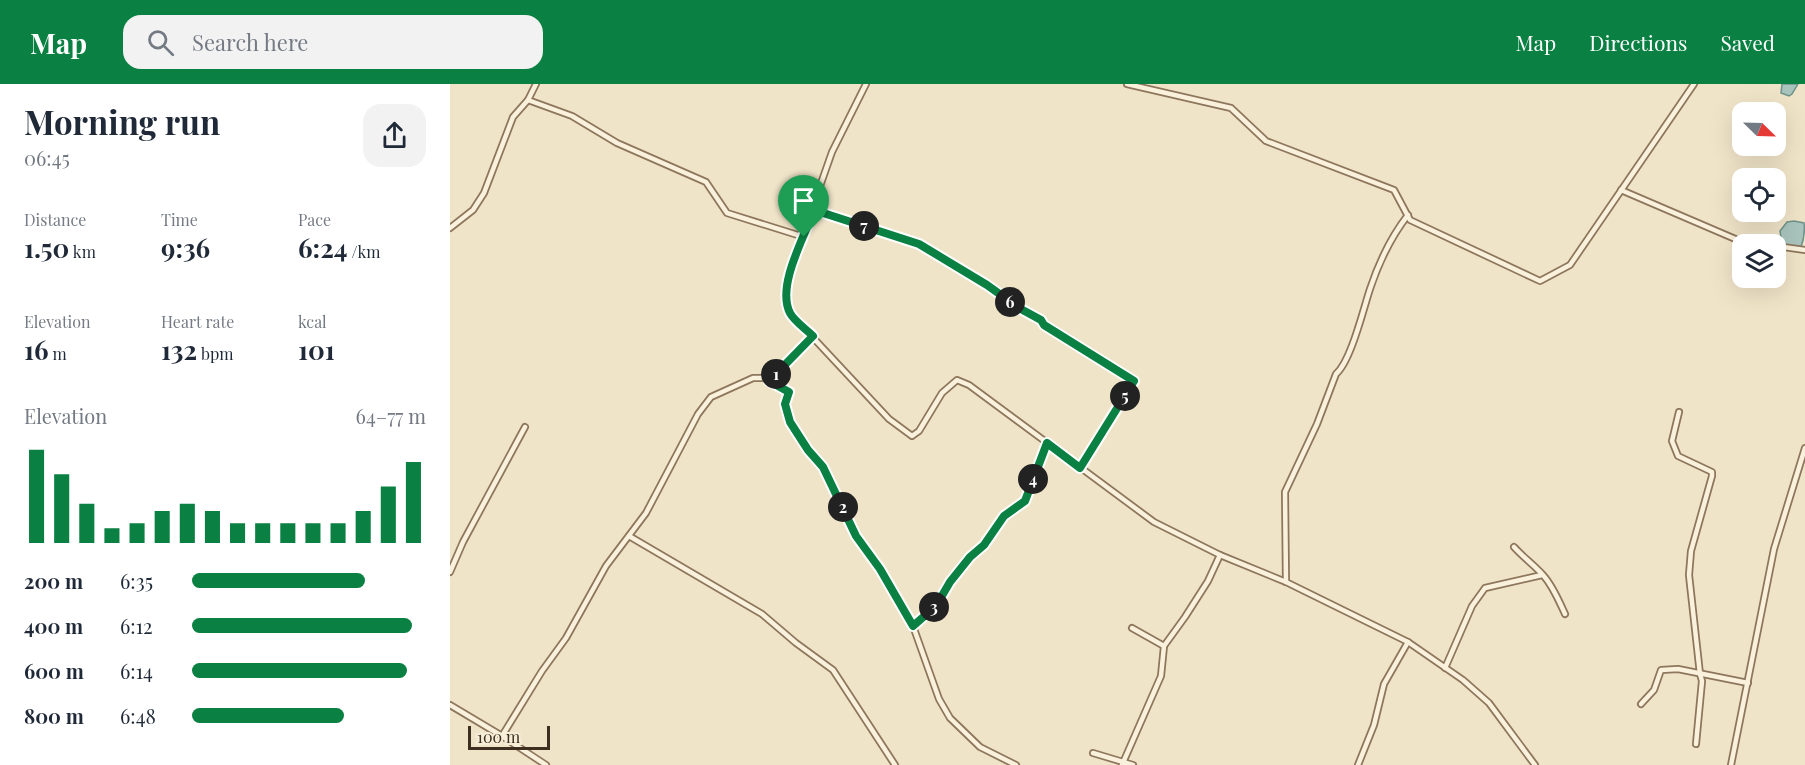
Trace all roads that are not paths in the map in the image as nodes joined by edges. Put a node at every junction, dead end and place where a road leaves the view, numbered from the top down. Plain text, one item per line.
1 (536, 84) edge
2 (866, 84) edge
3 (1127, 84) edge
4 (1694, 84) edge
5 (528, 100) junction
6 (1621, 190) junction
7 (814, 210) junction
8 (1408, 215) junction
9 (450, 228) edge
10 (804, 237) junction
11 (1732, 238) edge
12 (1786, 247) edge
13 (1805, 250) edge
14 (813, 336) junction
15 (769, 381) junction
16 (1679, 412) dead end
17 (525, 427) dead end
18 (1047, 443) junction
19 (1805, 448) edge
20 (1080, 468) junction
21 (629, 536) junction
22 (1514, 547) dead end
23 (1220, 555) junction
24 (450, 572) edge
25 (1542, 575) junction
26 (1286, 582) junction
27 (1565, 614) dead end
28 (913, 626) junction
29 (1132, 628) dead end
30 (1408, 642) junction
31 (1164, 646) junction
32 (1445, 668) junction
33 (1700, 674) junction
34 (1748, 683) junction
35 (1641, 704) dead end
36 (450, 705) edge
37 (502, 736) junction
38 (1696, 744) dead end
39 (1093, 753) dead end
40 (1122, 763) edge
41 (546, 765) edge
42 (895, 765) edge
43 (1016, 765) edge
44 (1133, 765) edge
45 (1358, 765) edge
46 (1535, 765) edge
47 (1731, 765) edge

1 - 5 street
2 - 7 street
3 - 8 street
4 - 6 street
5 - 9 street
5 - 10 street
6 - 8 street
6 - 11 street
7 - 10 street
7 - 20 street
8 - 26 street
10 - 14 street
12 - 13 street
14 - 15 street
14 - 18 street
15 - 21 street
15 - 28 street
16 - 33 street
17 - 24 street
18 - 20 street
18 - 28 street
19 - 34 street
20 - 23 street
21 - 37 street
21 - 42 street
22 - 25 street
23 - 26 street
23 - 31 street
25 - 27 street
25 - 32 street
26 - 30 street
28 - 43 street
29 - 31 street
30 - 32 street
30 - 45 street
31 - 40 street
32 - 46 street
33 - 34 street
33 - 35 street
33 - 38 street
34 - 47 street
36 - 37 street
37 - 41 street
39 - 40 street
40 - 44 street

